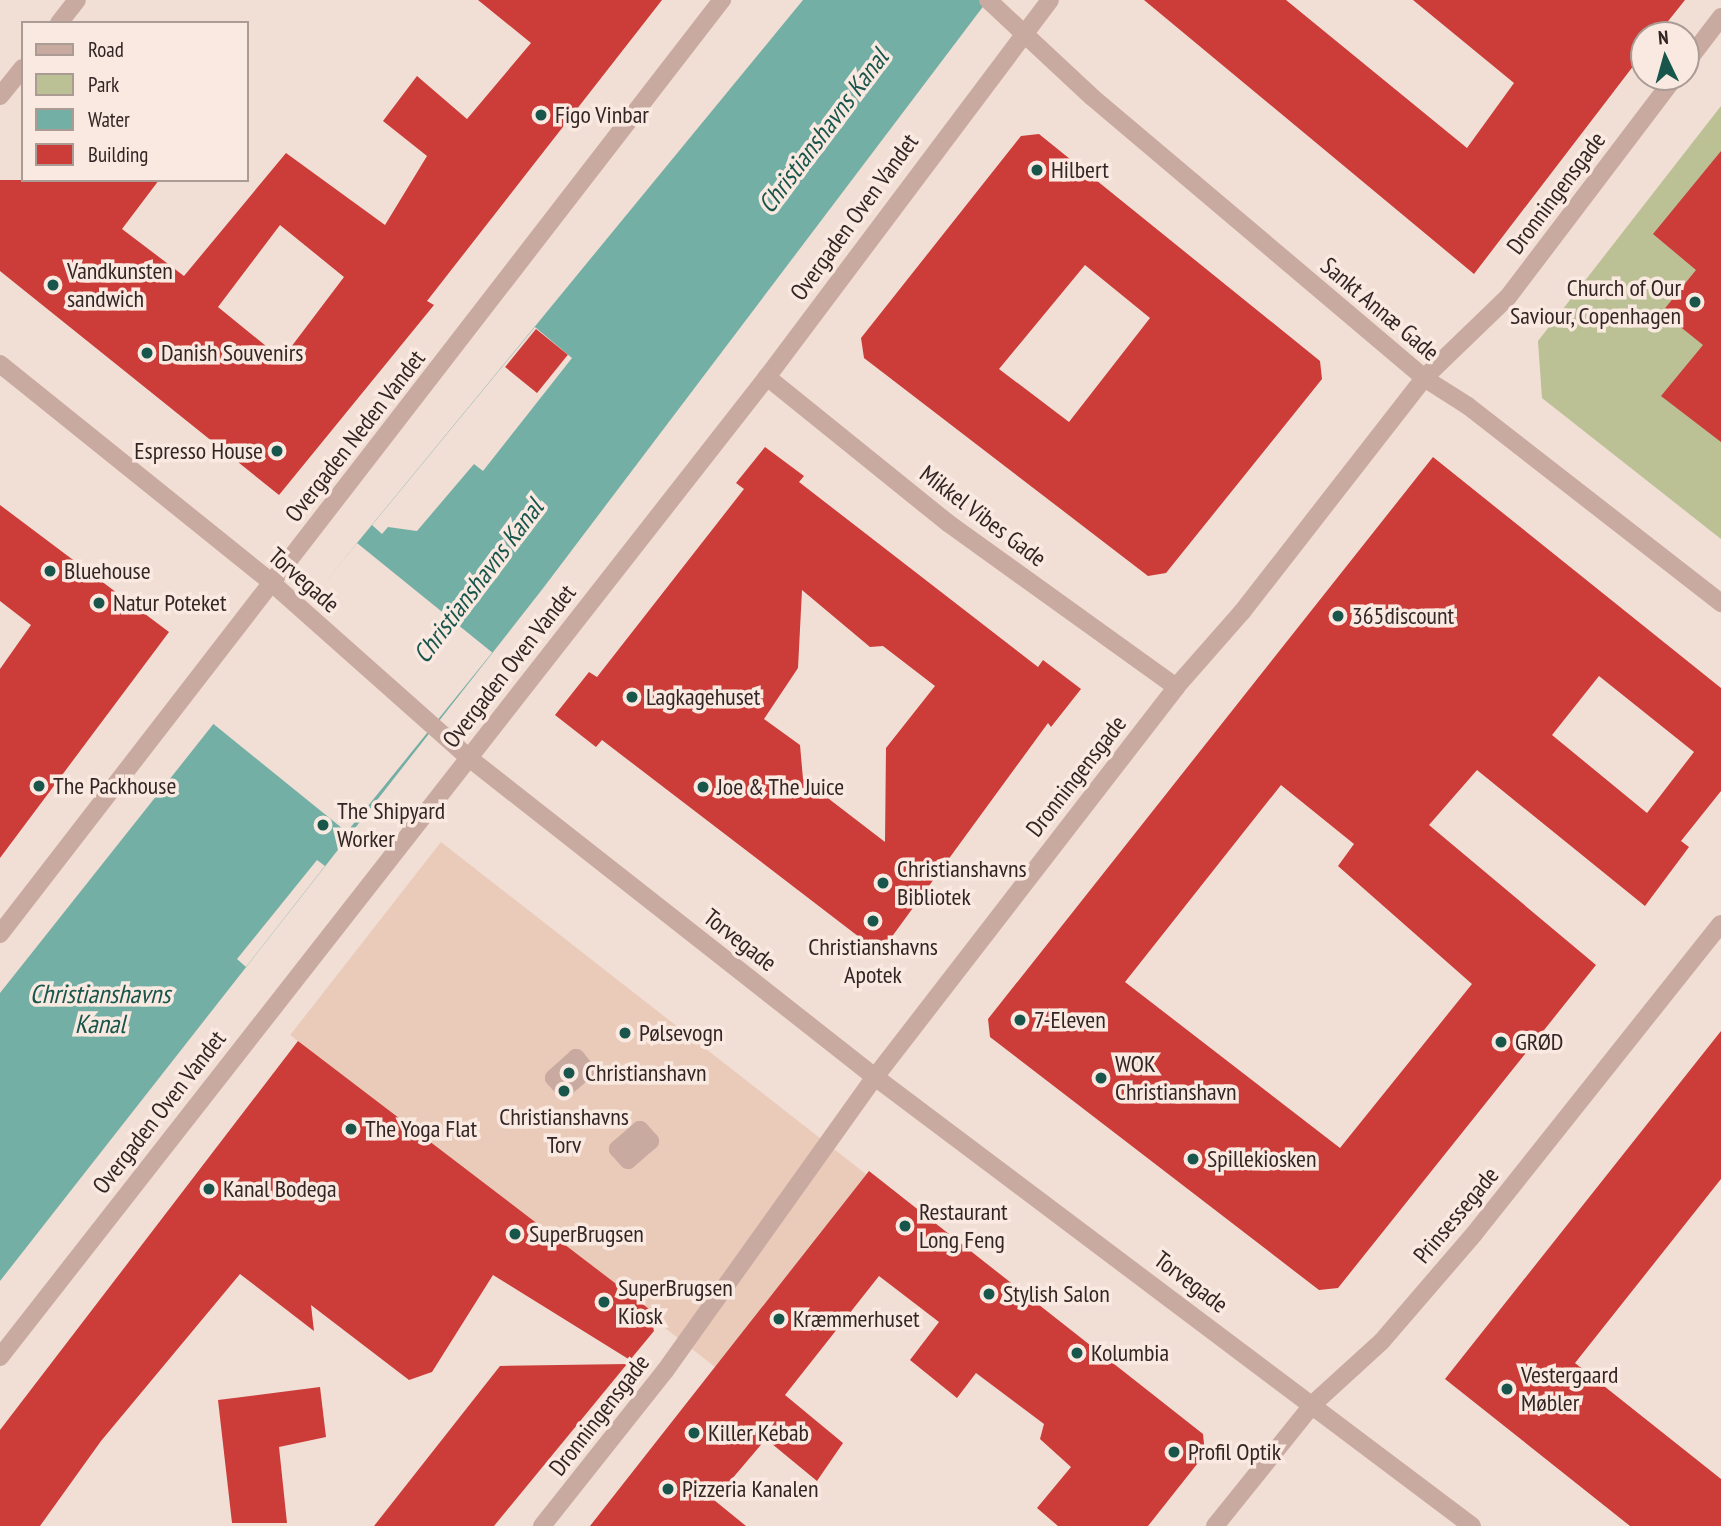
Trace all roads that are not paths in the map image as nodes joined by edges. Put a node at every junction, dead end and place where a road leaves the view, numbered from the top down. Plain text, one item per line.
1 (77, 0) edge
2 (722, 0) edge
3 (988, 0) edge
4 (1050, 0) edge
5 (1721, 17) edge
6 (61, 21) edge
7 (1025, 31) junction
8 (1700, 45) edge
9 (21, 70) edge
10 (1664, 91) edge
11 (0, 96) edge
12 (0, 364) edge
13 (767, 377) junction
14 (1424, 379) junction
15 (278, 589) junction
16 (1721, 603) edge
17 (1176, 687) junction
18 (468, 758) junction
19 (1721, 924) edge
20 (0, 934) edge
21 (875, 1077) junction
22 (0, 1357) edge
23 (1313, 1404) junction
24 (542, 1526) edge
25 (1215, 1526) edge
26 (1472, 1526) edge

1 - 6 street
2 - 15 street, Overgaden Neden Vandet
3 - 7 street, Sankt Annæ Gade
4 - 7 street, Overgaden Oven Vandet
5 - 8 street
7 - 13 street, Overgaden Oven Vandet
7 - 14 street, Sankt Annæ Gade
9 - 11 street
10 - 14 street, Dronningensgade
12 - 15 street, Torvegade
13 - 17 street, Mikkel Vibes Gade
13 - 18 street, Overgaden Oven Vandet
14 - 16 street, Sankt Annæ Gade
14 - 17 street, Dronningensgade
15 - 18 street, Torvegade
15 - 20 street, Overgaden Neden Vandet
17 - 21 street, Dronningensgade
18 - 21 street, Torvegade
18 - 22 street, Overgaden Oven Vandet
19 - 23 street, Prinsessegade
21 - 23 street, Torvegade
21 - 24 street, Dronningensgade
23 - 25 street, Prinsessegade
23 - 26 street, Torvegade

